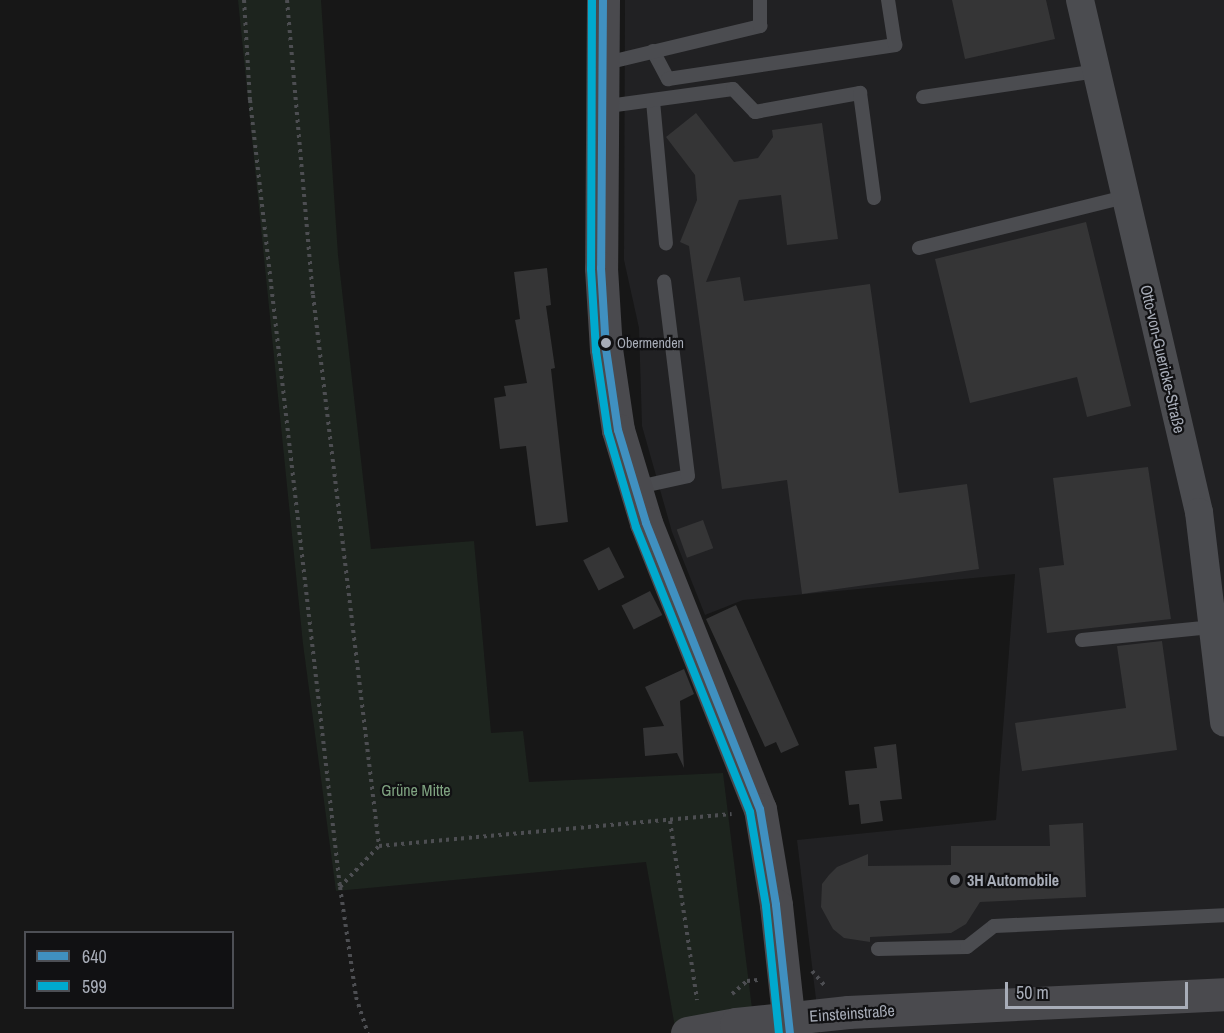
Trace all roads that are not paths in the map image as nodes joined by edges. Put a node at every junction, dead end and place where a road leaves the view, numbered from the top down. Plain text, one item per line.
1 (603, 0) edge
2 (760, 0) edge
3 (888, 0) edge
4 (1080, 0) edge
5 (653, 51) junction
6 (602, 64) junction
7 (1096, 71) junction
8 (923, 97) dead end
9 (653, 101) junction
10 (602, 107) junction
11 (1125, 197) junction
12 (874, 198) dead end
13 (666, 243) dead end
14 (919, 248) dead end
15 (664, 281) dead end
16 (634, 488) junction
17 (1211, 510) edge
18 (1213, 627) junction
19 (1082, 640) dead end
20 (1224, 723) edge
21 (1224, 915) edge
22 (878, 949) dead end
23 (1224, 994) edge
24 (916, 1009) junction
25 (789, 1025) edge
26 (687, 1033) edge
27 (876, 1033) edge

1 - 6 street
2 - 5 lane
3 - 5 lane
4 - 7 street, Otto-von-Guericke-Straße
5 - 6 lane
6 - 10 street
7 - 8 lane
7 - 11 street, Otto-von-Guericke-Straße
9 - 10 lane
9 - 12 lane
9 - 13 lane
10 - 16 street
11 - 14 lane
11 - 17 street, Otto-von-Guericke-Straße
15 - 16 lane
16 - 25 street
17 - 18 street, Otto-von-Guericke-Straße
18 - 19 lane
18 - 20 street, Otto-von-Guericke-Straße
21 - 22 lane
23 - 24 street, Einsteinstraße
24 - 25 street, Einsteinstraße
24 - 27 street, Einsteinstraße
25 - 26 street, Einsteinstraße

